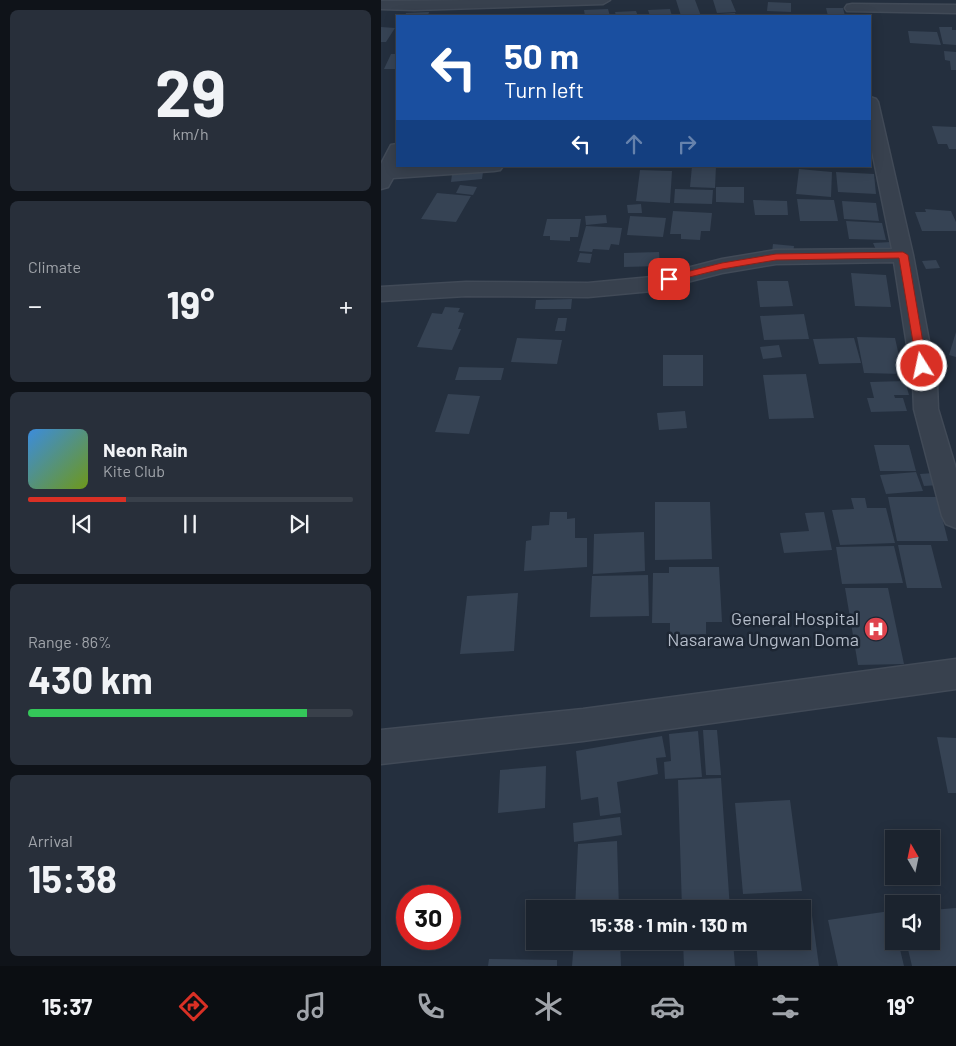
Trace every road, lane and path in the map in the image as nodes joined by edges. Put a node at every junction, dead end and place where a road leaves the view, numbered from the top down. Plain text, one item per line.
1 (603, 0) edge
2 (381, 5) edge
3 (852, 8) edge
4 (956, 9) edge
5 (452, 10) edge
6 (871, 113) edge
7 (873, 136) edge
8 (396, 151) edge
9 (483, 167) edge
10 (383, 176) edge
11 (903, 255) junction
12 (381, 294) edge
13 (950, 478) edge
14 (956, 516) edge
15 (956, 674) edge
16 (381, 747) edge

1 - 5 street
2 - 5 street
3 - 4 street
6 - 7 street
7 - 11 street
8 - 10 street
9 - 10 street
11 - 12 street
11 - 13 street
13 - 14 street
15 - 16 street

